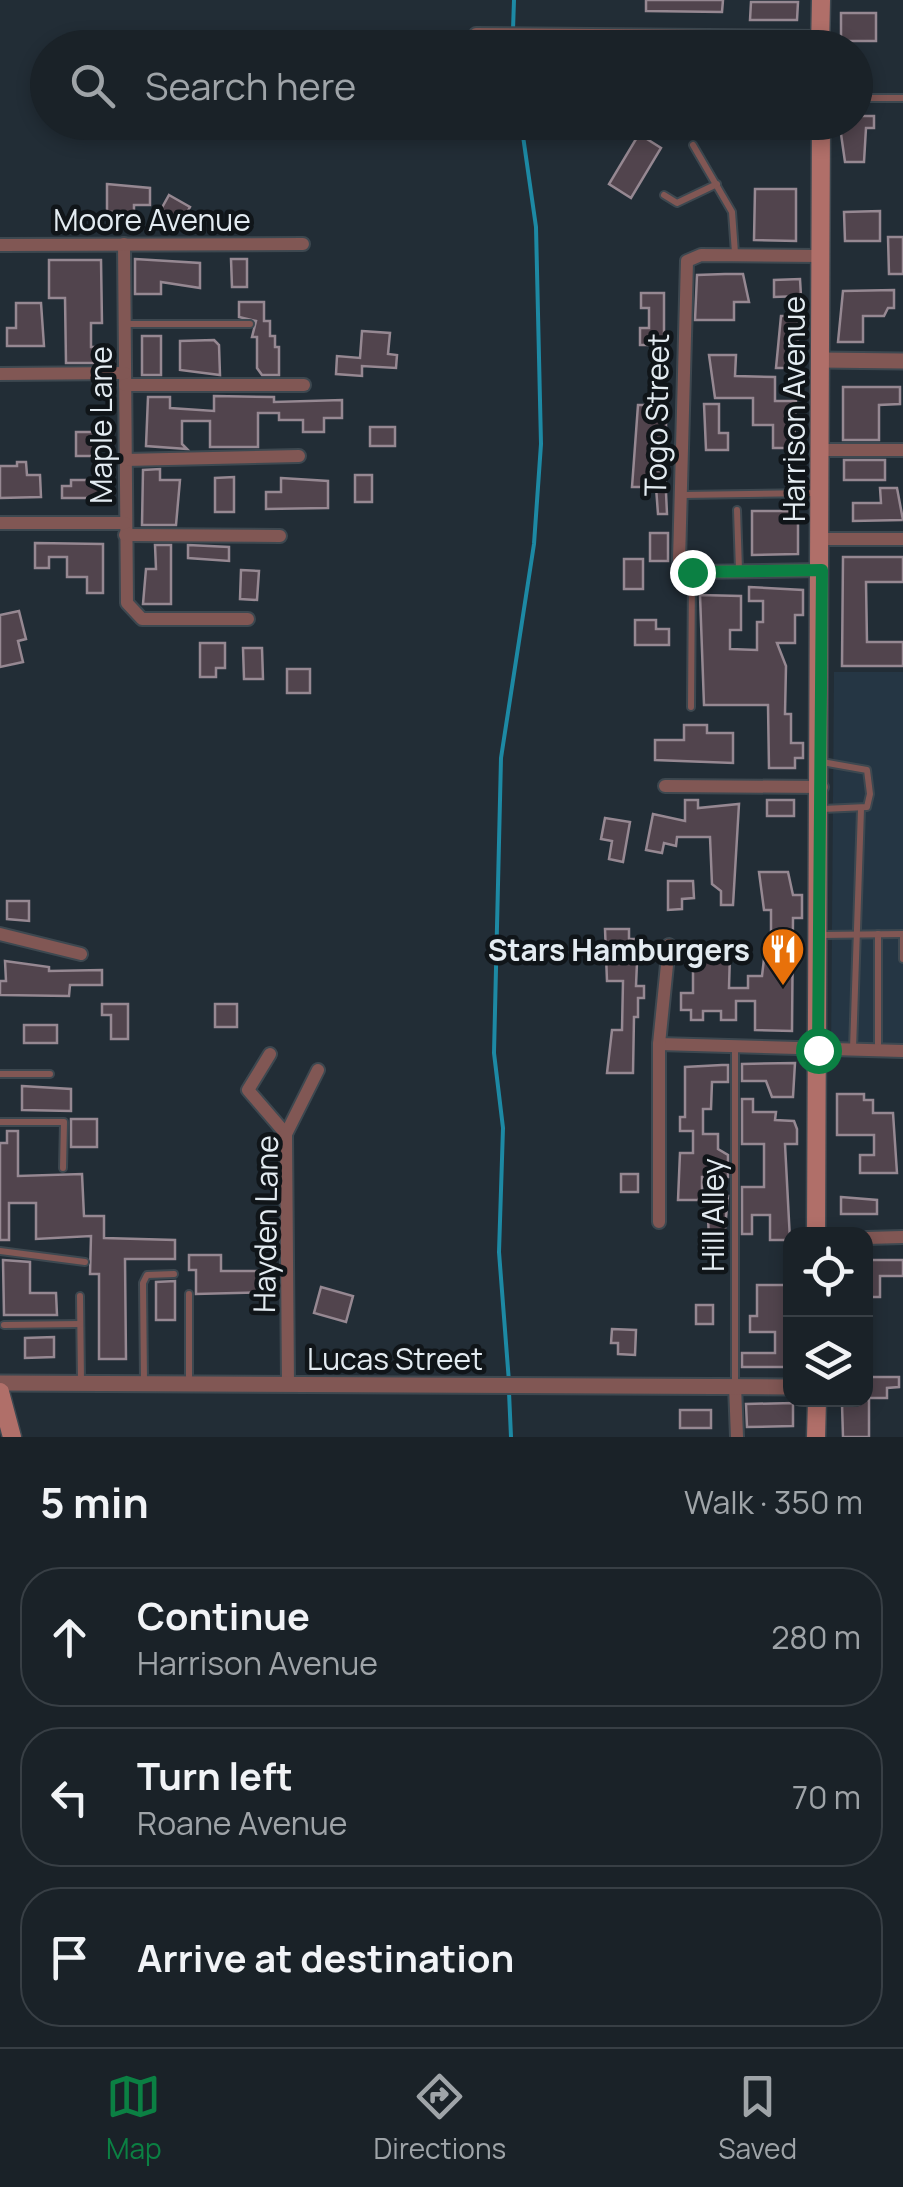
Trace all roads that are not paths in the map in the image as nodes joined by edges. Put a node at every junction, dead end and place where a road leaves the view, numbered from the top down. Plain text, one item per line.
1 (821, 0) edge
2 (820, 30) edge
3 (873, 98) edge
4 (903, 98) edge
5 (821, 140) edge
6 (693, 145) dead end
7 (716, 184) junction
8 (664, 195) dead end
9 (124, 244) junction
10 (304, 244) dead end
11 (0, 245) edge
12 (735, 254) junction
13 (820, 256) junction
14 (125, 324) junction
15 (250, 324) dead end
16 (821, 360) junction
17 (903, 361) edge
18 (0, 374) edge
19 (125, 379) junction
20 (304, 385) dead end
21 (821, 450) junction
22 (903, 450) edge
23 (299, 456) dead end
24 (125, 460) junction
25 (822, 493) junction
26 (678, 495) junction
27 (737, 510) dead end
28 (0, 523) edge
29 (125, 529) junction
30 (280, 536) dead end
31 (822, 539) junction
32 (903, 539) edge
33 (688, 570) junction
34 (822, 570) junction
35 (739, 571) junction
36 (248, 619) dead end
37 (691, 707) dead end
38 (822, 762) junction
39 (665, 786) dead end
40 (822, 786) junction
41 (821, 809) junction
42 (861, 809) junction
43 (0, 934) edge
44 (856, 934) junction
45 (878, 934) junction
46 (903, 934) edge
47 (820, 935) junction
48 (669, 945) dead end
49 (81, 954) dead end
50 (903, 959) edge
51 (659, 1044) junction
52 (734, 1046) junction
53 (818, 1050) junction
54 (853, 1050) junction
55 (878, 1051) junction
56 (903, 1052) edge
57 (270, 1054) dead end
58 (318, 1070) dead end
59 (0, 1074) edge
60 (50, 1074) dead end
61 (0, 1122) edge
62 (286, 1134) junction
63 (64, 1168) dead end
64 (659, 1222) dead end
65 (816, 1227) edge
66 (873, 1238) edge
67 (903, 1238) edge
68 (0, 1251) edge
69 (86, 1262) dead end
70 (174, 1274) dead end
71 (189, 1294) dead end
72 (80, 1296) dead end
73 (80, 1324) junction
74 (4, 1325) dead end
75 (0, 1383) edge
76 (81, 1383) junction
77 (144, 1384) junction
78 (190, 1384) junction
79 (288, 1385) junction
80 (735, 1385) junction
81 (783, 1387) edge
82 (0, 1392) edge
83 (817, 1407) edge
84 (12, 1437) edge
85 (737, 1437) edge
86 (816, 1437) edge

1 - 2 main road
3 - 4 lane
5 - 13 main road, Harrison Avenue
6 - 7 lane
7 - 8 lane
7 - 12 lane
9 - 10 street, Moore Avenue
9 - 11 street, Moore Avenue
9 - 14 street, Maple Lane
12 - 13 street
12 - 26 street, Togo Street
13 - 16 main road, Harrison Avenue
14 - 15 lane
14 - 19 street, Maple Lane
16 - 17 street
16 - 21 main road, Harrison Avenue
18 - 19 street
19 - 20 street
19 - 24 street, Maple Lane
21 - 22 street
21 - 25 main road, Harrison Avenue
23 - 24 street
24 - 29 street, Maple Lane
25 - 26 lane
25 - 31 main road, Harrison Avenue
26 - 33 street, Togo Street
27 - 35 lane
28 - 29 street
29 - 30 street
29 - 36 street, Maple Lane
31 - 32 street
31 - 34 main road, Harrison Avenue
33 - 35 street
33 - 37 lane
34 - 35 street
34 - 38 main road, Harrison Avenue
38 - 40 main road, Harrison Avenue
38 - 42 lane
39 - 40 street
40 - 41 main road, Harrison Avenue
41 - 42 lane
41 - 47 main road, Harrison Avenue
42 - 44 lane
43 - 49 street
44 - 45 lane
44 - 47 lane
44 - 54 lane
45 - 46 lane
45 - 55 lane
46 - 50 lane
47 - 53 main road, Harrison Avenue
48 - 51 street
51 - 52 street
51 - 64 street
52 - 53 street
52 - 80 lane, Hill Alley
53 - 54 street
53 - 65 main road, Harrison Avenue
54 - 55 street
55 - 56 street
57 - 62 street
58 - 62 street, Hayden Lane
59 - 60 lane
61 - 63 lane
62 - 79 street, Hayden Lane
66 - 67 street
68 - 69 lane
70 - 77 lane
71 - 78 lane
72 - 73 lane
73 - 74 lane
73 - 76 lane
75 - 76 street, Lucas Street
76 - 77 street, Lucas Street
77 - 78 street, Lucas Street
78 - 79 street, Lucas Street
79 - 80 street, Lucas Street
80 - 81 street, Lucas Street
80 - 85 street
82 - 84 main road
83 - 86 main road

